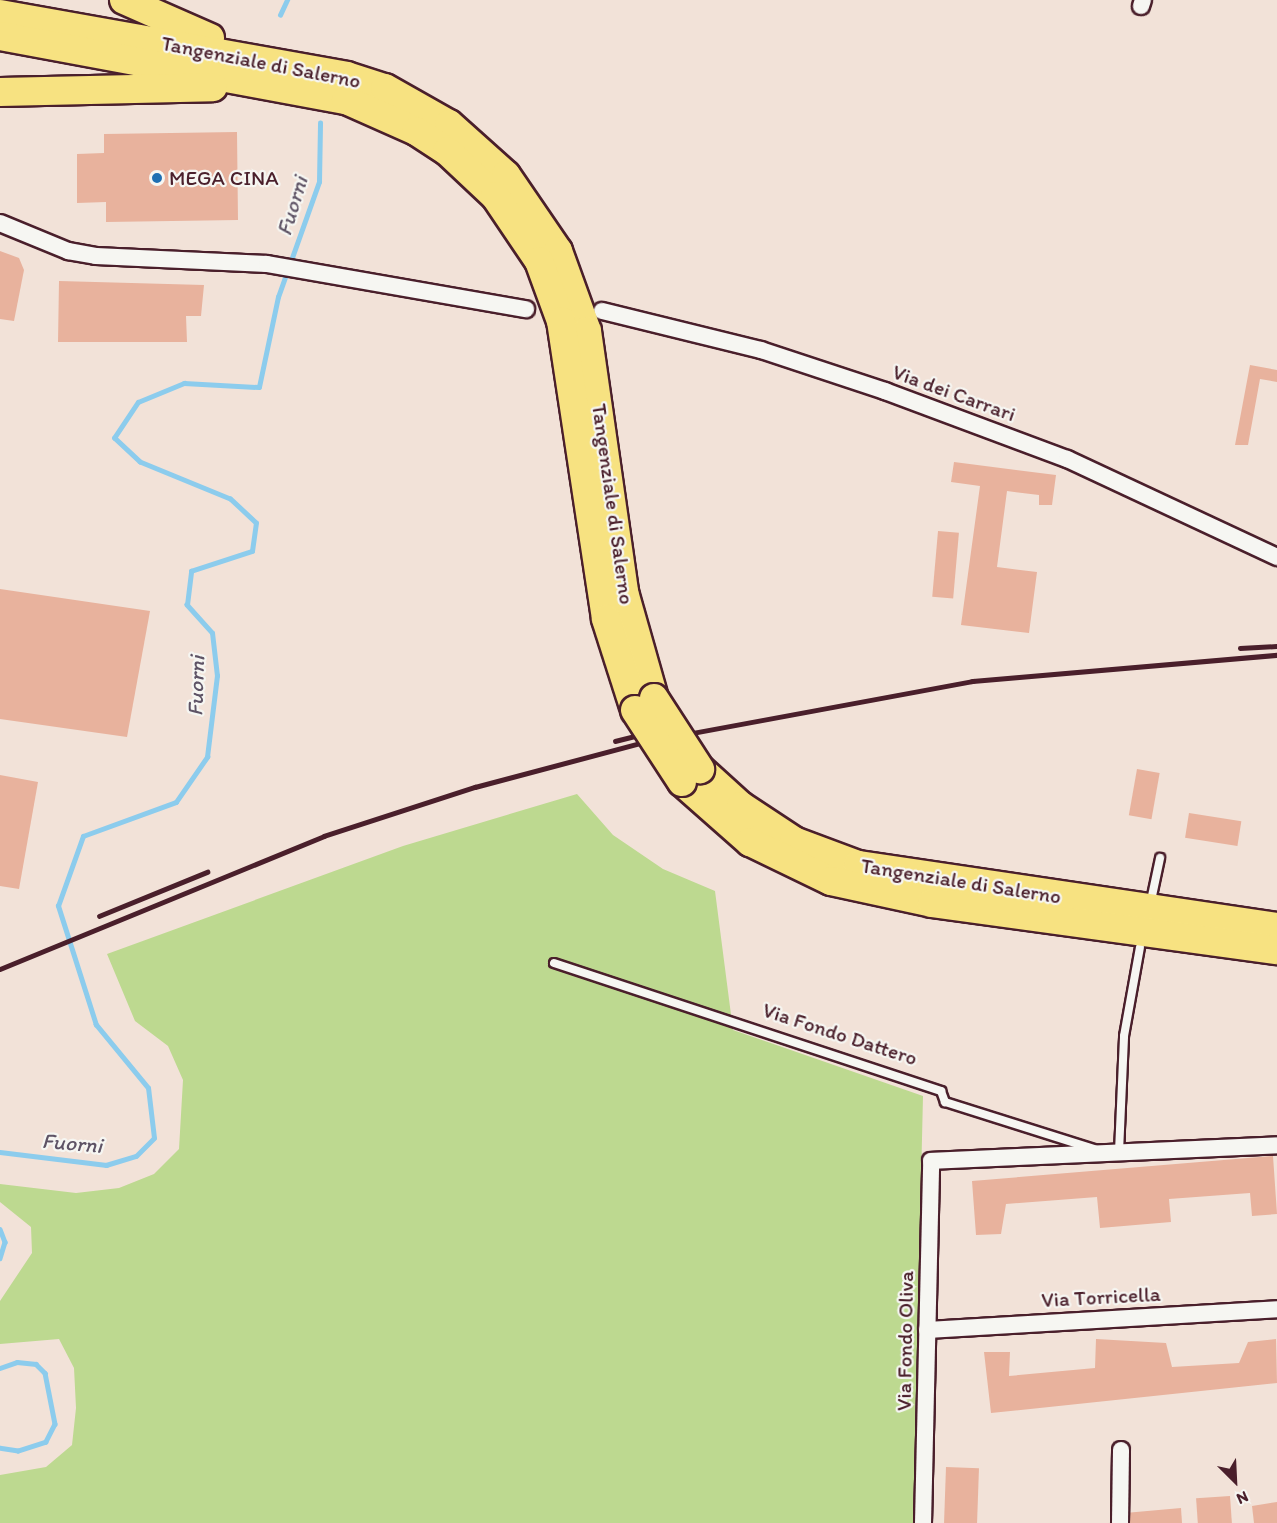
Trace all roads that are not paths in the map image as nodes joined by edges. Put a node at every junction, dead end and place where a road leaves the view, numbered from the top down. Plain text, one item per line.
1 (124, 0) edge
2 (0, 14) edge
3 (0, 36) edge
4 (296, 76) junction
5 (0, 92) edge
6 (0, 223) edge
7 (526, 309) dead end
8 (602, 311) dead end
9 (1277, 557) edge
10 (691, 776) junction
11 (1160, 858) dead end
12 (1152, 896) dead end
13 (1277, 927) edge
14 (1140, 947) dead end
15 (1277, 950) edge
16 (554, 963) dead end
17 (1277, 1145) edge
18 (1113, 1153) junction
19 (931, 1161) joint
20 (1277, 1309) edge
21 (927, 1330) junction
22 (1121, 1450) dead end
23 (923, 1523) edge
24 (1120, 1523) edge

1 - 4 highway
2 - 4 highway, Tangenziale di Salerno
3 - 4 highway, Tangenziale di Salerno
4 - 5 highway
4 - 10 highway, Tangenziale di Salerno, bridge
6 - 7 street
8 - 9 street, Via dei Carrari
10 - 13 highway, Tangenziale di Salerno
10 - 15 highway, Tangenziale di Salerno
11 - 12 lane
14 - 18 lane
16 - 18 lane, Via Fondo Dattero
17 - 18 street, Via Fondo Dattero
18 - 19 street, Via Fondo Dattero
19 - 21 street, Via Fondo Oliva
20 - 21 street, Via Torricella
21 - 23 street, Via Fondo Oliva
22 - 24 street

